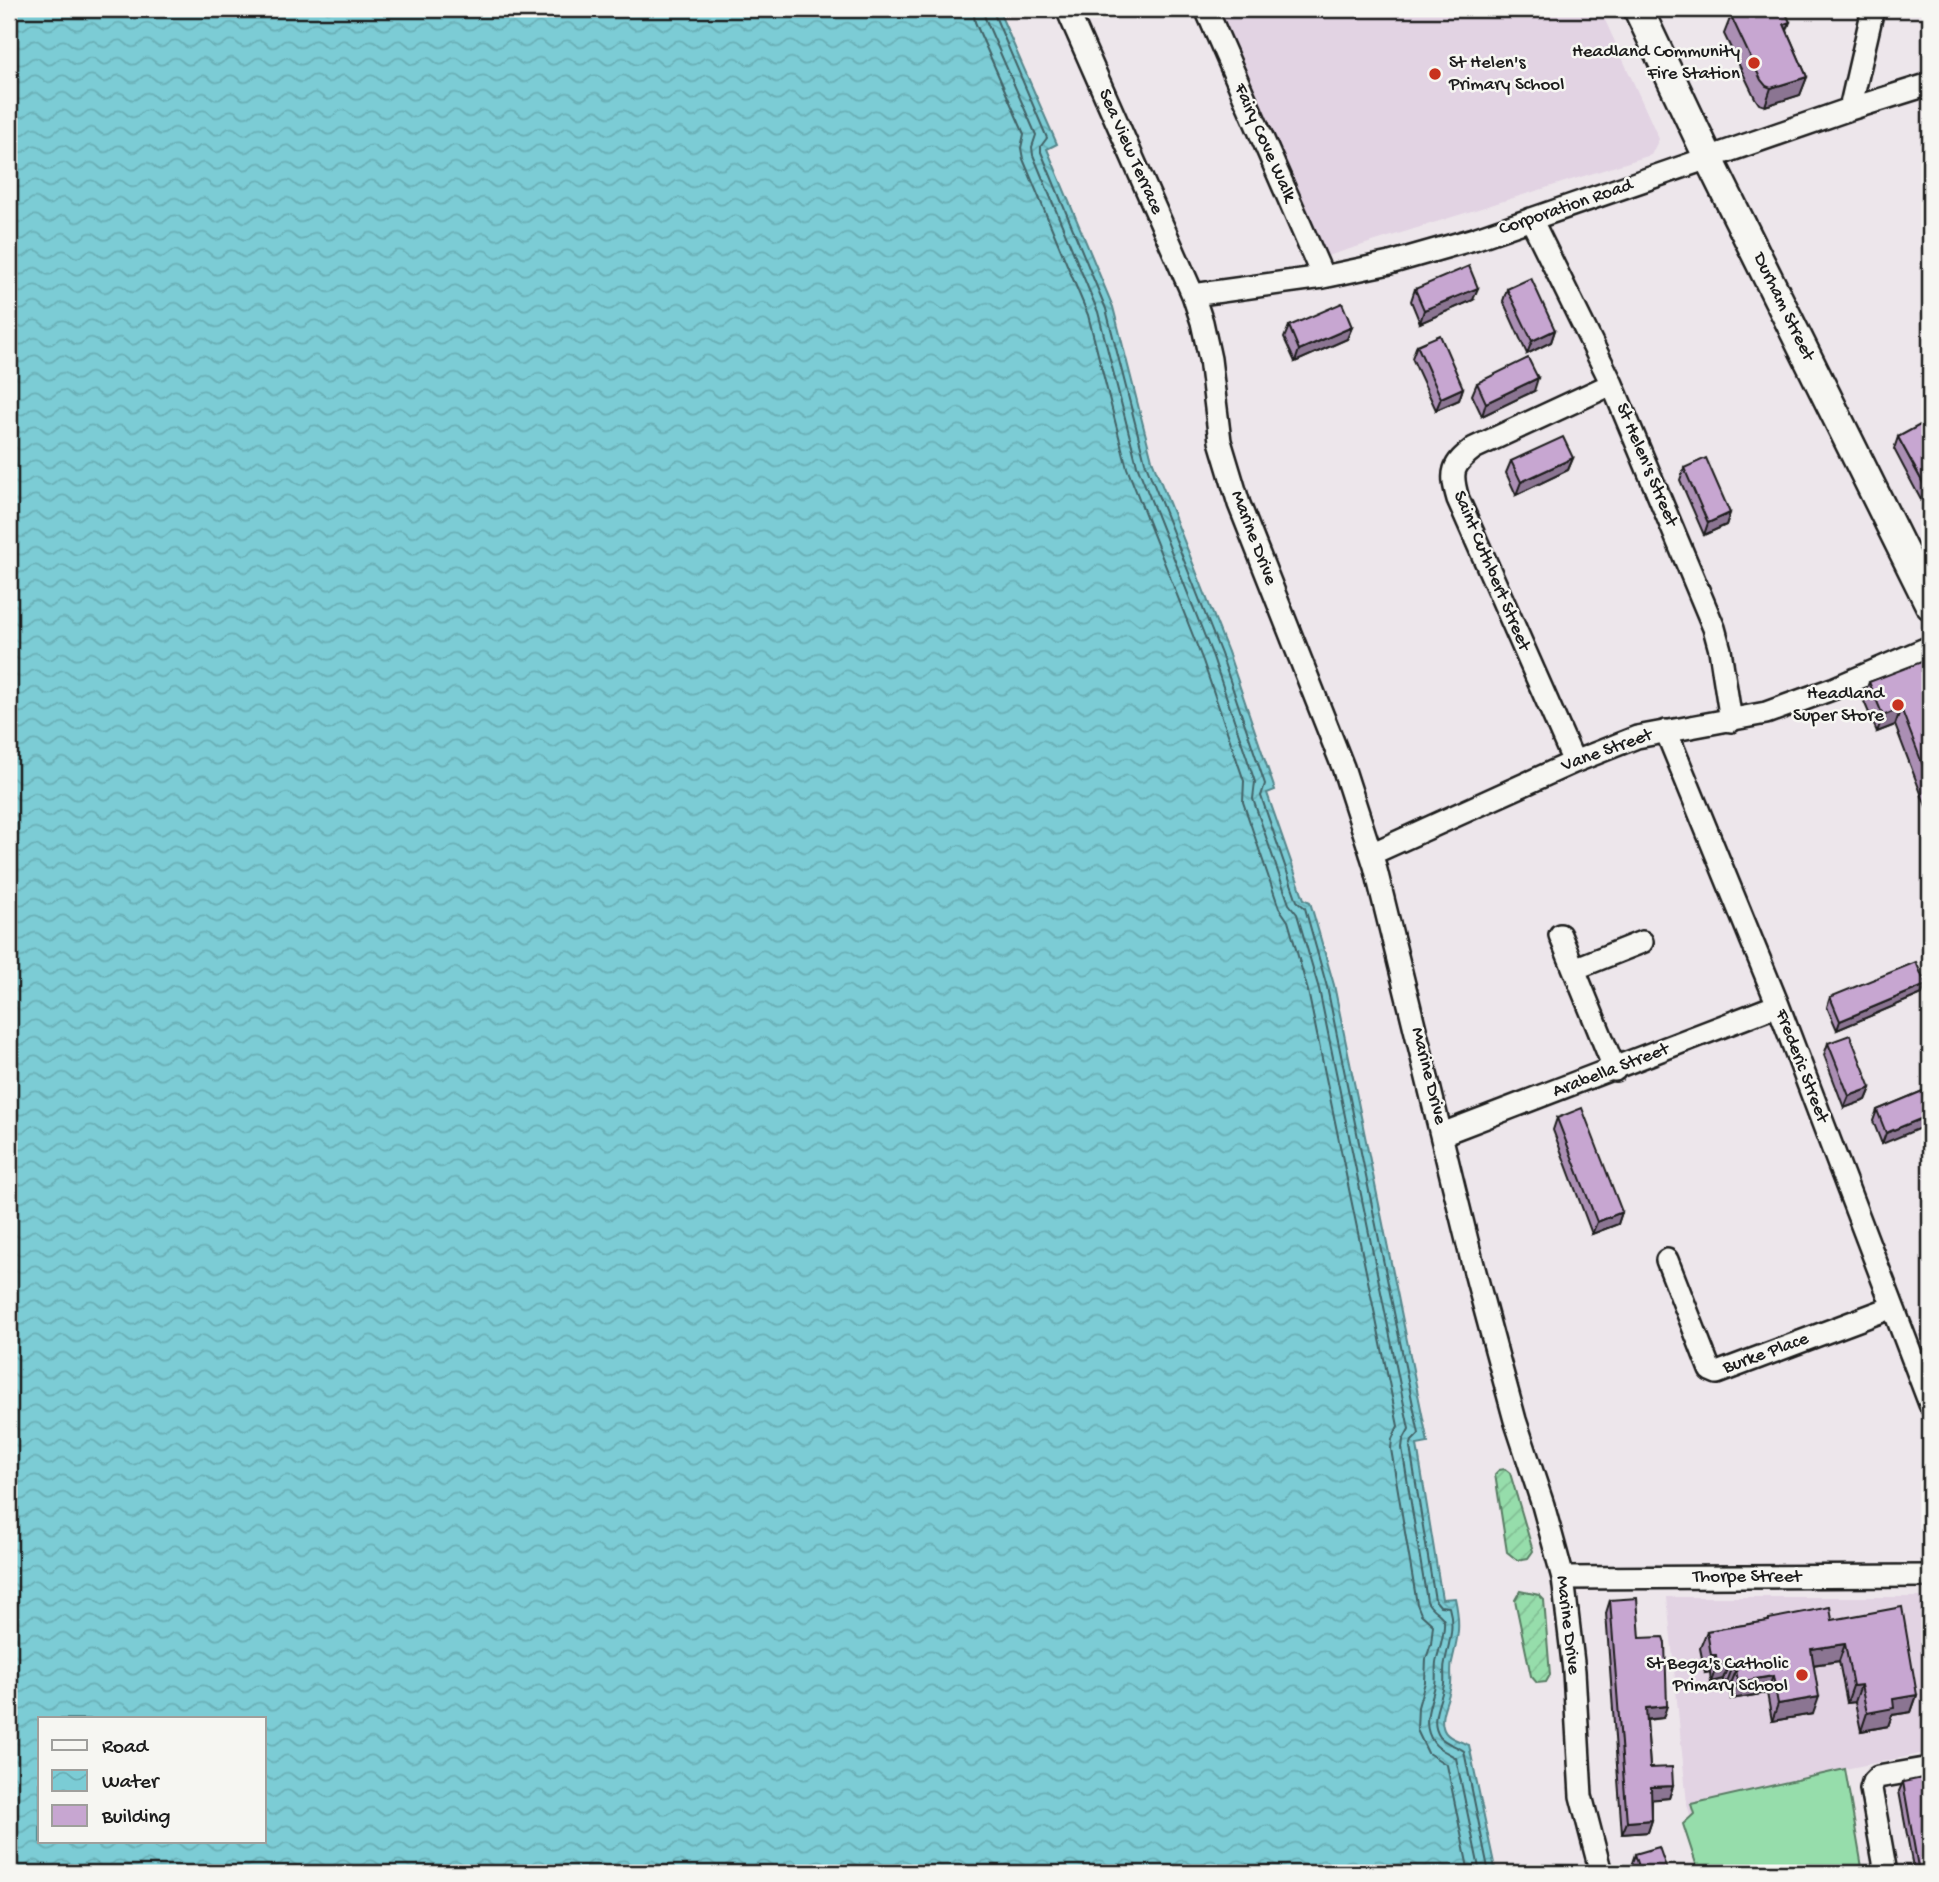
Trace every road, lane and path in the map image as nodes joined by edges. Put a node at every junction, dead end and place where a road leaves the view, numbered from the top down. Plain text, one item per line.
1 (1067, 9) edge
2 (1206, 9) edge
3 (1638, 9) edge
4 (1873, 9) edge
5 (1930, 84) edge
6 (1850, 109) junction
7 (1709, 159) junction
8 (1531, 219) junction
9 (1323, 278) junction
10 (1193, 295) junction
11 (1612, 384) junction
12 (1930, 605) edge
13 (1930, 646) edge
14 (1731, 721) junction
15 (1666, 731) junction
16 (1574, 762) junction
17 (1371, 854) junction
18 (1560, 935) dead end
19 (1642, 942) dead end
20 (1573, 969) junction
21 (1778, 1005) junction
22 (1615, 1070) junction
23 (1442, 1134) junction
24 (1667, 1259) dead end
25 (1893, 1307) junction
26 (1930, 1404) edge
27 (1930, 1576) edge
28 (1563, 1578) junction
29 (1930, 1768) edge
30 (1601, 1873) edge
31 (1886, 1873) edge

1 - 10 street, Sea View Terrace
2 - 9 street, Fairy Cove Walk
3 - 7 street, Durham Street
4 - 6 street
5 - 6 street, Corporation Road
6 - 7 street, Corporation Road
7 - 8 street, Corporation Road
7 - 12 street, Durham Street
8 - 9 street, Corporation Road
8 - 11 street, St Helen's Street
9 - 10 street, Corporation Road
10 - 17 street, Marine Drive
11 - 14 street, St Helen's Street
11 - 16 street, Saint Cuthbert Street
13 - 14 street, Vane Street
14 - 15 street, Vane Street
15 - 16 street, Vane Street
15 - 21 street, Frederic Street
16 - 17 street, Vane Street
17 - 23 street, Marine Drive
18 - 20 street
19 - 20 street
20 - 22 street
21 - 22 street, Arabella Street
21 - 25 street, Frederic Street
22 - 23 street, Arabella Street
23 - 28 street, Marine Drive
24 - 25 street, Burke Place
25 - 26 street, Frederic Street
27 - 28 street, Thorpe Street
28 - 30 street, Marine Drive
29 - 31 street

